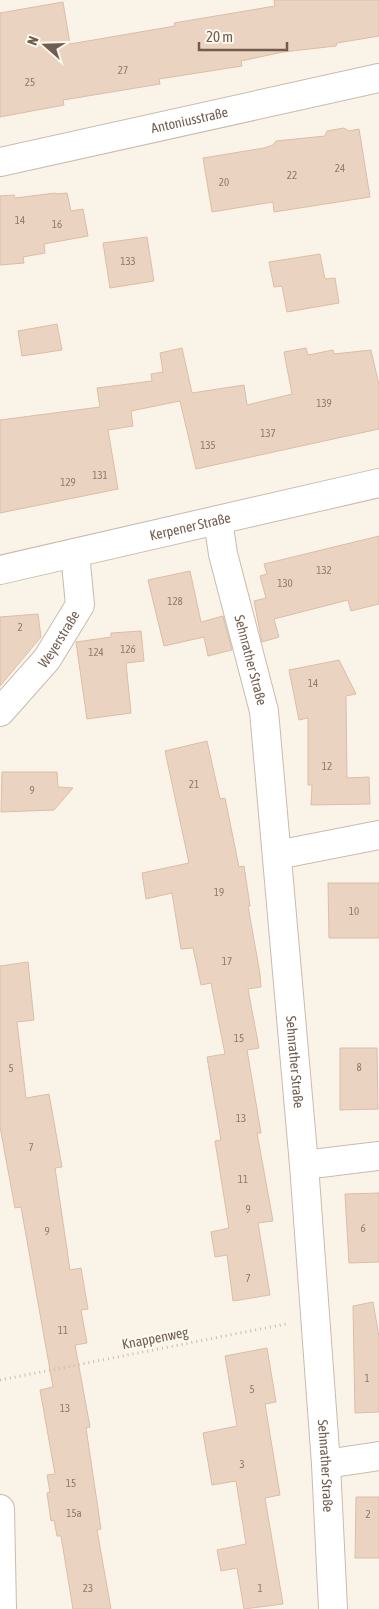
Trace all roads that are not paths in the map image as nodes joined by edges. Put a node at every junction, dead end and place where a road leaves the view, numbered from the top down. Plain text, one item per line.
1 (379, 78) edge
2 (0, 162) edge
3 (379, 483) edge
4 (218, 520) junction
5 (75, 553) junction
6 (0, 570) edge
7 (0, 712) edge
8 (379, 835) edge
9 (277, 855) junction
10 (379, 1156) edge
11 (304, 1165) junction
12 (379, 1456) edge
13 (326, 1464) junction
14 (0, 1509) edge
15 (2, 1609) edge
16 (333, 1609) edge

1 - 2 street, Antoniusstraße
3 - 4 street, Kerpener Straße
4 - 5 street, Kerpener Straße
4 - 9 street, Sehnrather Straße
5 - 6 street, Kerpener Straße
5 - 7 street, Weyerstraße
8 - 9 street
9 - 11 street, Sehnrather Straße
10 - 11 street
11 - 13 street, Sehnrather Straße
12 - 13 street
13 - 16 street, Sehnrather Straße
14 - 15 street

